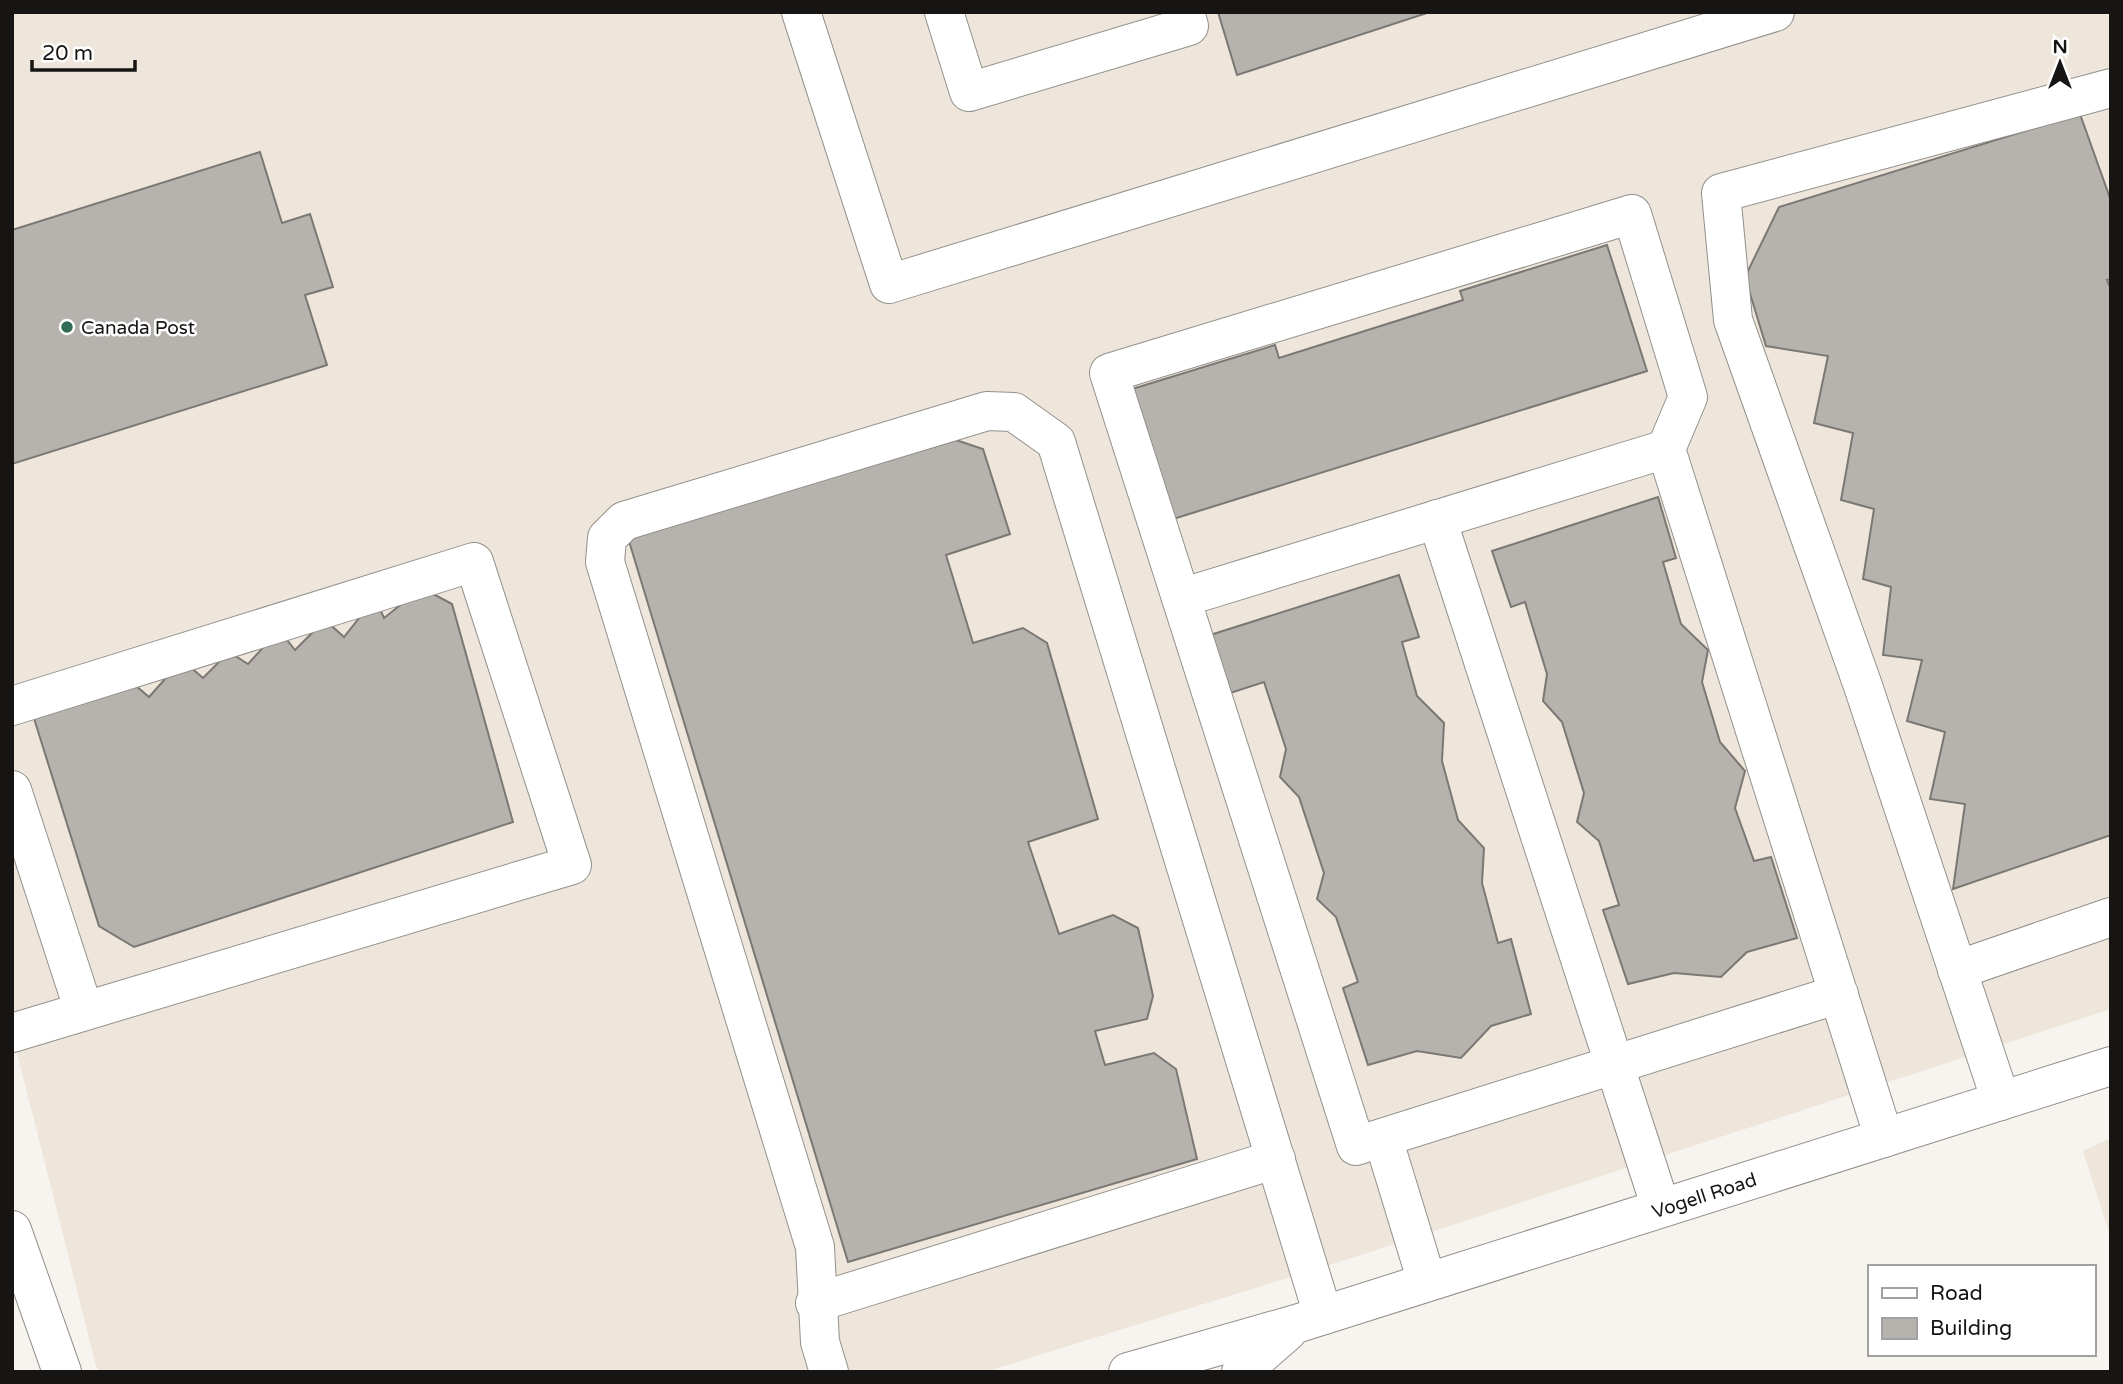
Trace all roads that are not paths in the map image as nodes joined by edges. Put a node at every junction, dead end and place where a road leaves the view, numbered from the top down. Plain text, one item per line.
1 (801, 12) edge
2 (944, 12) edge
3 (1185, 12) edge
4 (1775, 12) edge
5 (2111, 88) edge
6 (1667, 449) junction
7 (1437, 519) junction
8 (1181, 598) junction
9 (12, 706) edge
10 (12, 790) edge
11 (2111, 917) edge
12 (1958, 970) junction
13 (1839, 994) junction
14 (84, 1011) junction
15 (12, 1033) edge
16 (1615, 1065) junction
17 (2111, 1066) edge
18 (2001, 1101) junction
19 (1382, 1138) junction
20 (1884, 1138) junction
21 (1276, 1159) junction
22 (1661, 1208) junction
23 (12, 1230) edge
24 (1427, 1282) junction
25 (816, 1303) junction
26 (1310, 1320) junction
27 (62, 1372) edge
28 (829, 1372) edge
29 (1128, 1372) edge
30 (1241, 1372) edge

1 - 4 street
2 - 3 street
5 - 12 street
6 - 7 street
6 - 8 street
6 - 13 street
7 - 8 street
7 - 16 street
8 - 19 street
9 - 14 street
10 - 14 street
11 - 12 street
12 - 18 street
13 - 16 street
13 - 20 street
14 - 15 street
16 - 19 street
16 - 22 street
17 - 18 street, Vogell Road
18 - 20 street, Vogell Road
19 - 24 street
20 - 22 street, Vogell Road
21 - 25 street
21 - 25 street
21 - 26 street
22 - 24 street, Vogell Road
23 - 27 street
24 - 26 street, Vogell Road
25 - 28 street
26 - 29 street, Vogell Road
26 - 30 street

